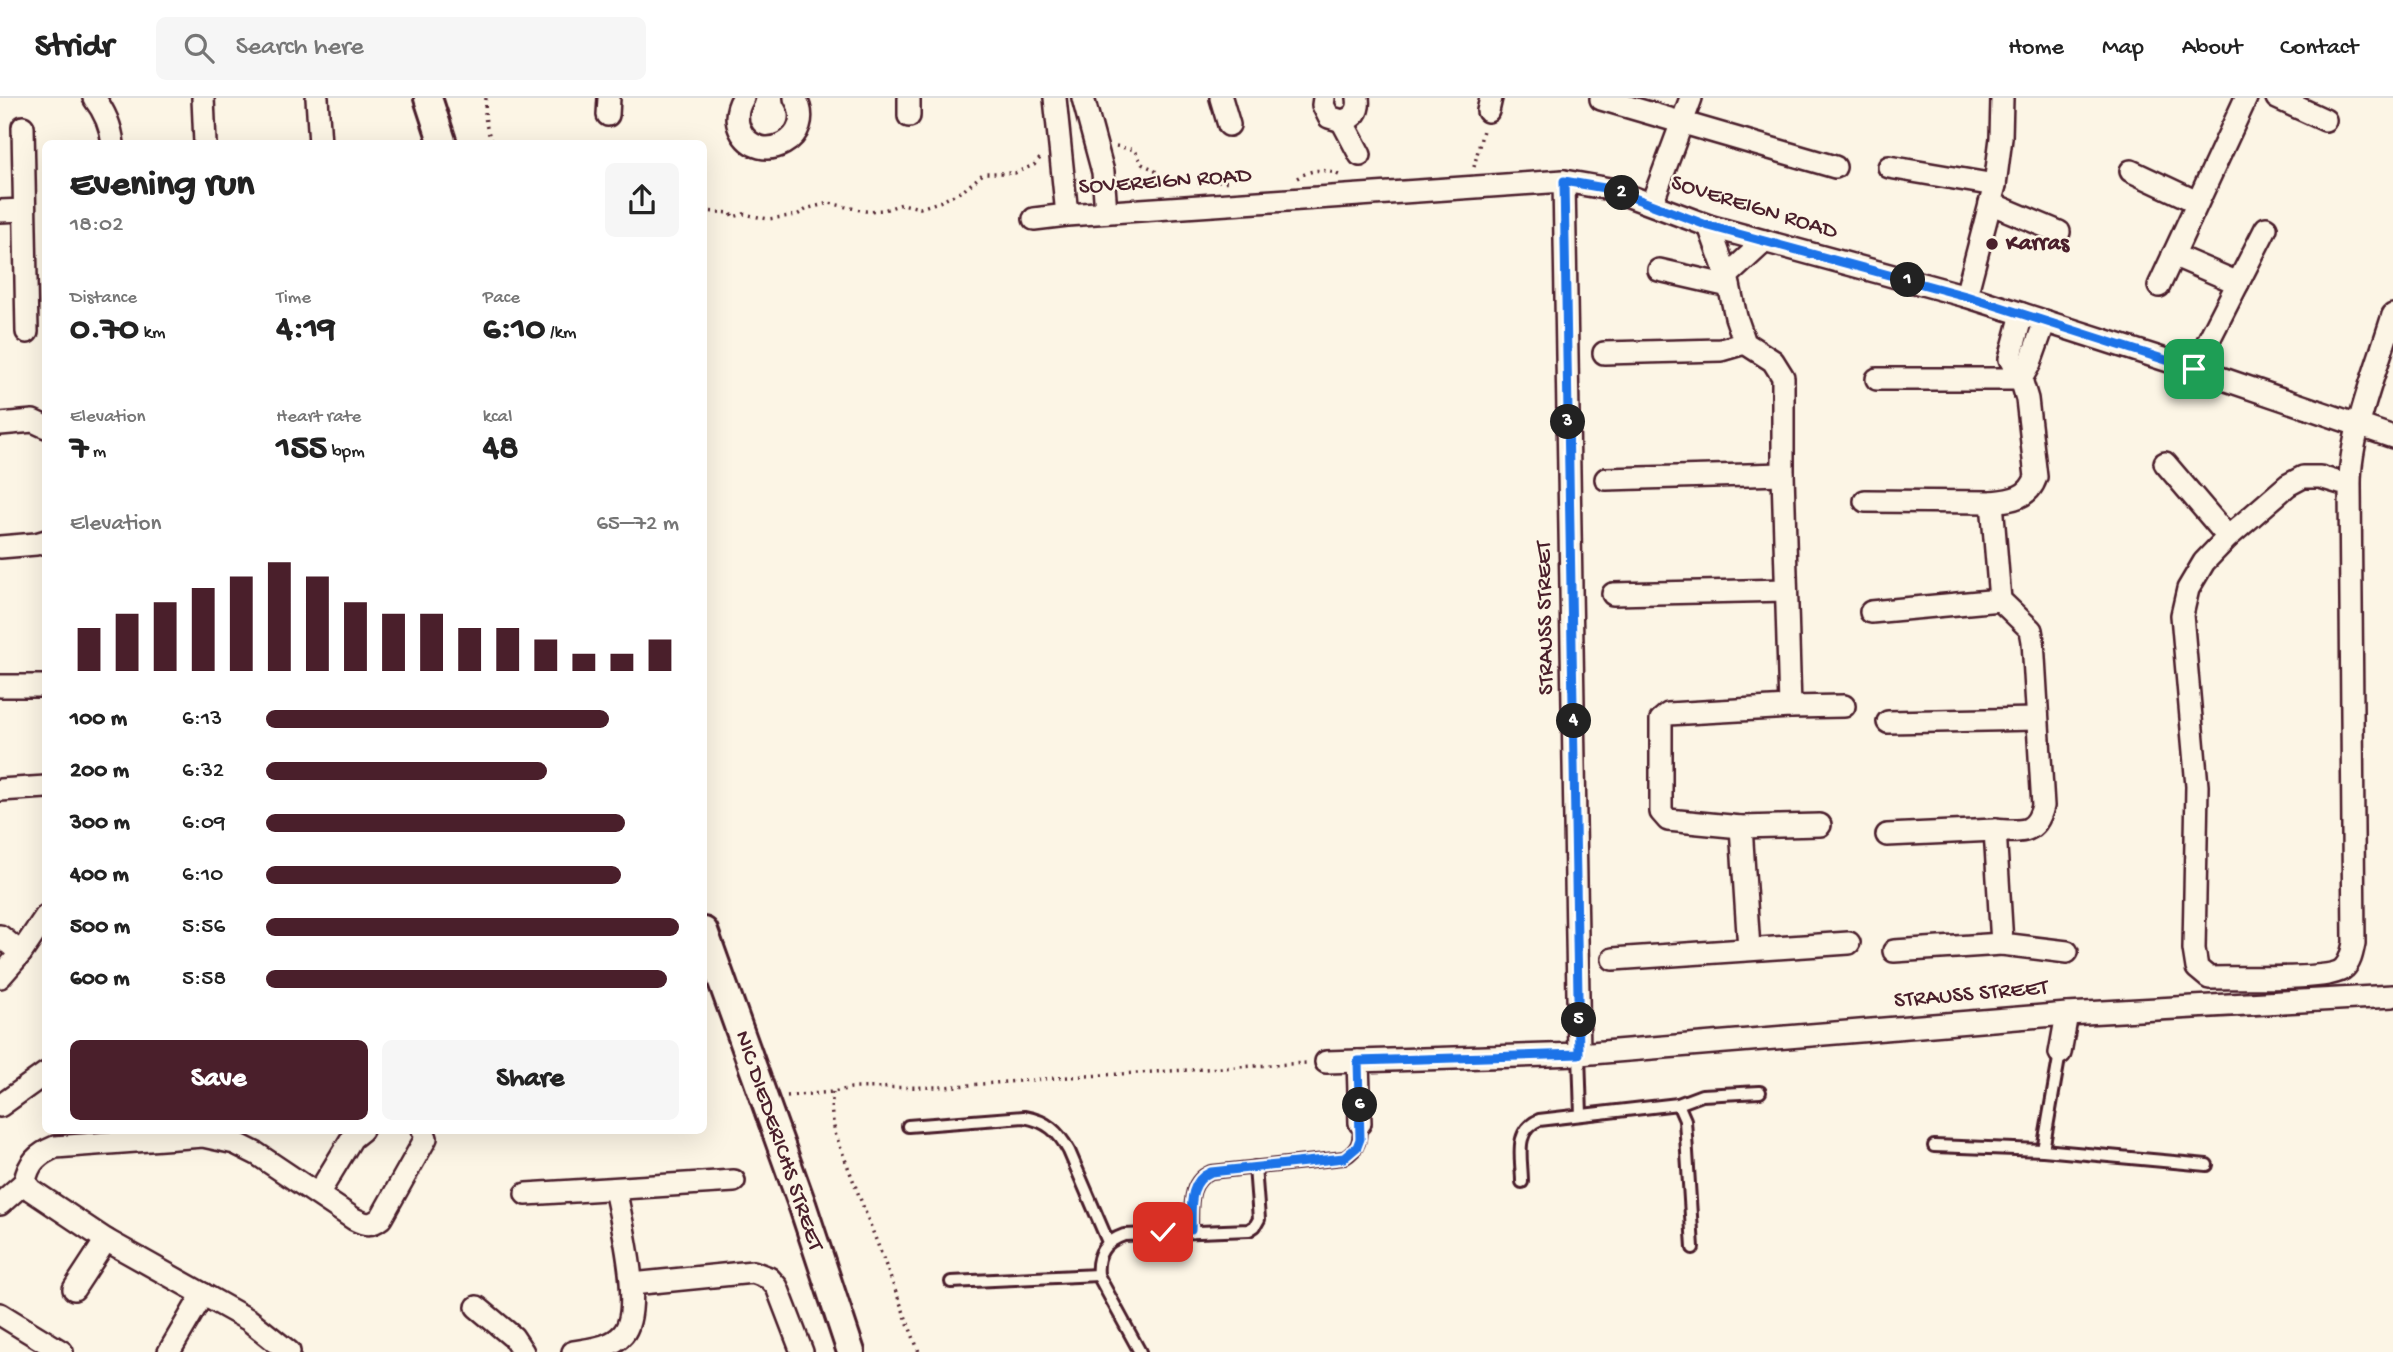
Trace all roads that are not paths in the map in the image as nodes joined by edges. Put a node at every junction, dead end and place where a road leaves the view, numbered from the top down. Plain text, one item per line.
1 (94, 98) edge
2 (203, 98) edge
3 (317, 98) edge
4 (428, 98) edge
5 (743, 98) edge
6 (795, 98) edge
7 (1055, 98) edge
8 (1083, 98) edge
9 (1221, 98) edge
10 (1324, 98) edge
11 (1358, 98) edge
12 (1691, 98) edge
13 (2002, 98) edge
14 (2246, 98) edge
15 (2277, 98) edge
16 (1601, 99) edge
17 (2325, 120) dead end
18 (1342, 121) junction
19 (1682, 121) junction
20 (1229, 125) dead end
21 (23, 127) dead end
22 (112, 140) edge
23 (205, 140) edge
24 (320, 140) edge
25 (442, 140) edge
26 (1360, 155) dead end
27 (1835, 167) dead end
28 (1889, 167) dead end
29 (2131, 171) dead end
30 (1564, 181) junction
31 (1992, 194) junction
32 (2197, 202) junction
33 (1652, 204) junction
34 (24, 209) junction
35 (0, 212) edge
36 (1106, 212) junction
37 (1067, 215) junction
38 (1034, 219) dead end
39 (1709, 226) junction
40 (2266, 228) dead end
41 (2059, 232) dead end
42 (35, 240) edge
43 (1765, 241) junction
44 (2173, 256) junction
45 (1659, 270) dead end
46 (1728, 281) junction
47 (2238, 284) junction
48 (2159, 286) dead end
49 (1966, 296) junction
50 (2022, 314) junction
51 (2393, 315) edge
52 (2045, 321) junction
53 (27, 332) dead end
54 (1745, 343) junction
55 (1604, 353) dead end
56 (2194, 369) junction
57 (1877, 379) dead end
58 (2021, 379) junction
59 (0, 424) edge
60 (42, 425) edge
61 (2359, 425) junction
62 (2393, 437) edge
63 (2165, 463) dead end
64 (1783, 474) junction
65 (1606, 480) dead end
66 (2350, 486) junction
67 (1865, 501) dead end
68 (1992, 502) junction
69 (2228, 537) junction
70 (42, 542) edge
71 (0, 547) edge
72 (1786, 590) junction
73 (1614, 594) dead end
74 (2000, 600) junction
75 (1871, 612) dead end
76 (0, 686) edge
77 (42, 686) edge
78 (1844, 706) dead end
79 (1790, 707) junction
80 (2036, 719) junction
81 (1888, 722) dead end
82 (42, 787) edge
83 (0, 790) edge
84 (1820, 825) dead end
85 (1741, 827) junction
86 (1995, 830) junction
87 (1887, 835) dead end
88 (42, 922) edge
89 (0, 936) edge
90 (707, 939) edge
91 (1849, 943) dead end
92 (2002, 944) junction
93 (1749, 949) junction
94 (1894, 951) dead end
95 (2067, 952) dead end
96 (21, 953) junction
97 (1614, 959) dead end
98 (0, 977) edge
99 (2393, 996) edge
100 (2067, 1014) junction
101 (2060, 1053) joint
102 (1579, 1054) junction
103 (1358, 1061) junction
104 (1326, 1062) road end
105 (42, 1076) edge
106 (1760, 1091) dead end
107 (1678, 1104) junction
108 (0, 1105) edge
109 (1581, 1115) junction
110 (1360, 1123) joint
111 (908, 1126) dead end
112 (357, 1134) edge
113 (424, 1134) edge
114 (1934, 1146) dead end
115 (2043, 1150) junction
116 (2207, 1166) dead end
117 (1255, 1167) junction
118 (734, 1181) dead end
119 (25, 1182) junction
120 (1522, 1182) dead end
121 (615, 1189) junction
122 (318, 1194) junction
123 (526, 1194) dead end
124 (0, 1204) edge
125 (1191, 1230) junction
126 (106, 1240) junction
127 (1108, 1242) junction
128 (1693, 1248) dead end
129 (1098, 1275) junction
130 (951, 1282) dead end
131 (632, 1284) junction
132 (74, 1289) dead end
133 (203, 1294) junction
134 (477, 1307) dead end
135 (0, 1314) edge
136 (62, 1352) edge
137 (169, 1352) edge
138 (289, 1352) edge
139 (523, 1352) edge
140 (573, 1352) edge
141 (802, 1352) edge
142 (851, 1352) edge
143 (1140, 1352) edge

1 - 22 street
2 - 23 street
3 - 24 street
4 - 25 street
5 - 6 street
7 - 37 street
8 - 36 street
9 - 20 street
10 - 18 street
11 - 18 street
12 - 19 street
13 - 31 street
14 - 32 street
15 - 17 street
16 - 19 street
18 - 26 street
19 - 27 street
19 - 33 street
21 - 34 street
28 - 31 street
29 - 32 street
30 - 33 street, SOVEREIGN ROAD
30 - 36 street, SOVEREIGN ROAD
30 - 102 street, STRAUSS STREET
31 - 41 street
31 - 49 street
32 - 44 street
33 - 39 street, SOVEREIGN ROAD
34 - 35 street
34 - 42 street
36 - 37 street, SOVEREIGN ROAD
37 - 38 street, SOVEREIGN ROAD
39 - 43 street, SOVEREIGN ROAD
39 - 46 street
40 - 47 street
42 - 53 street
43 - 46 street
43 - 49 street, SOVEREIGN ROAD
44 - 47 street
44 - 48 street
45 - 46 street
46 - 54 street
47 - 56 street
49 - 50 street, SOVEREIGN ROAD
50 - 52 street, SOVEREIGN ROAD
50 - 58 street
51 - 61 street
52 - 56 street, SOVEREIGN ROAD
52 - 58 street
54 - 55 street
54 - 64 street
56 - 61 street, SOVEREIGN ROAD
57 - 58 street
58 - 68 street
59 - 60 street
61 - 62 street, SOVEREIGN ROAD
61 - 66 street
63 - 69 street
64 - 65 street
64 - 72 street
66 - 69 street
66 - 69 street
67 - 68 street
68 - 74 street
70 - 71 street
72 - 73 street
72 - 79 street
74 - 75 street
74 - 80 street
76 - 77 street
78 - 79 street
79 - 85 street
80 - 81 street
80 - 86 street
82 - 83 street
84 - 85 street
85 - 93 street
86 - 87 street
86 - 92 street
88 - 96 street
89 - 96 street
90 - 142 street, NIC DIEDERICHS STREET
91 - 93 street
92 - 94 street
92 - 95 street
93 - 97 street
96 - 98 street
99 - 100 street, STRAUSS STREET
100 - 101 street
100 - 102 street, STRAUSS STREET
101 - 115 lane
102 - 103 street, STRAUSS STREET
102 - 109 lane
103 - 104 street, STRAUSS STREET
103 - 110 street
105 - 108 street
106 - 107 lane
107 - 109 lane
107 - 128 lane
109 - 120 lane
110 - 117 lane
111 - 127 lane
112 - 122 street
113 - 122 street
114 - 115 lane
115 - 116 lane
117 - 125 lane
117 - 125 lane
118 - 121 street
119 - 122 street
119 - 124 street
119 - 126 street
121 - 123 street
121 - 131 street
125 - 127 lane
126 - 132 street
126 - 133 street
127 - 129 lane
129 - 130 lane
129 - 143 lane
131 - 140 street
131 - 141 street
133 - 137 street
133 - 138 street
134 - 139 street
135 - 136 street

